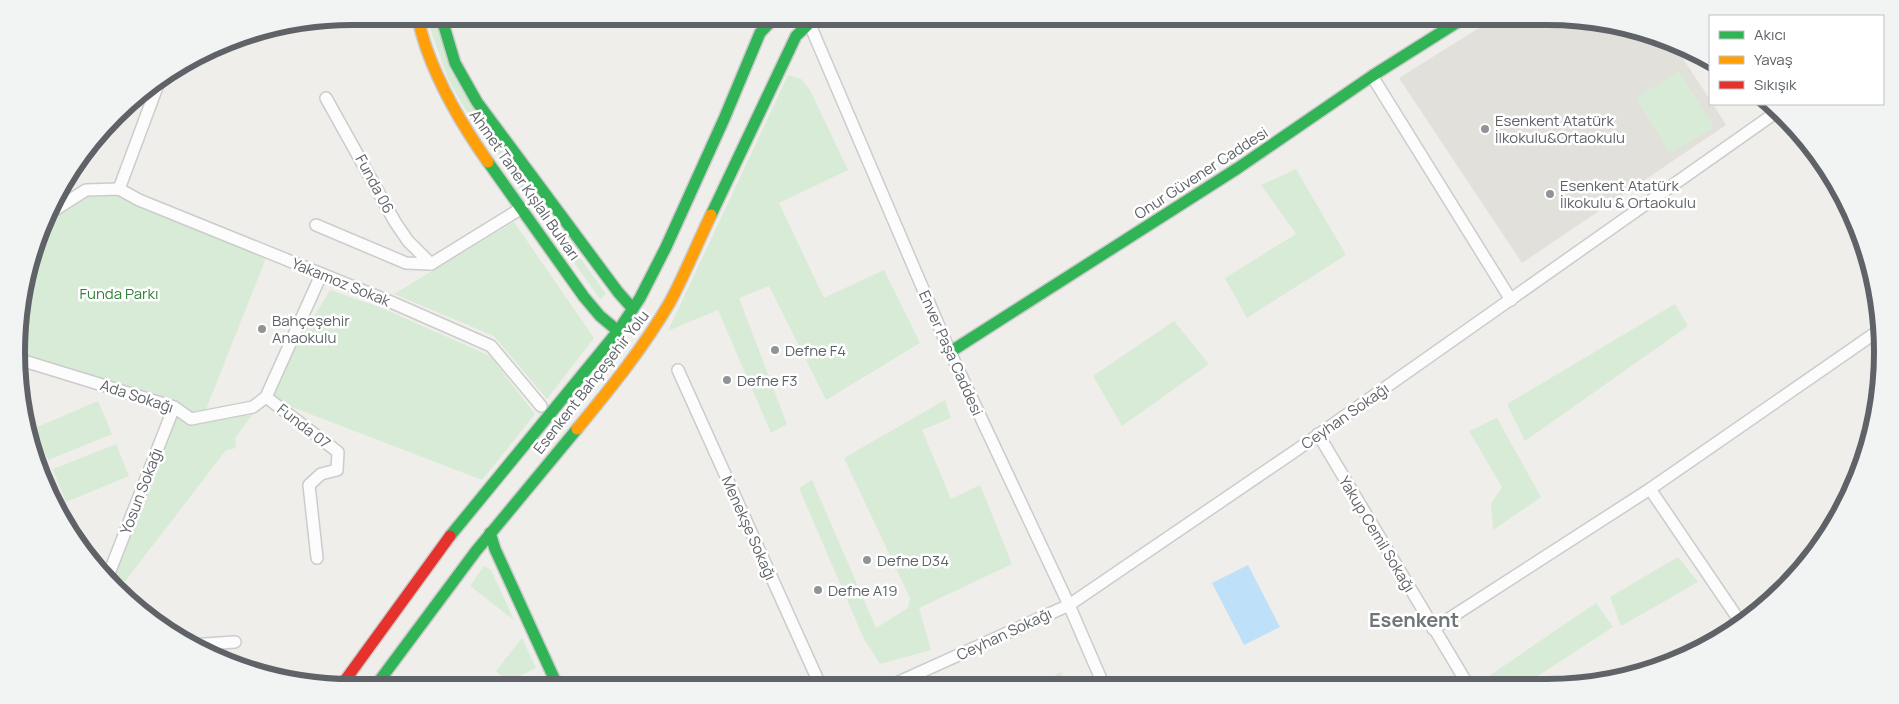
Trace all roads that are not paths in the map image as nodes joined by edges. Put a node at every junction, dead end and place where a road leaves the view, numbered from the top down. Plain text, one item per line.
1 (420, 25) edge
2 (444, 25) edge
3 (762, 25) edge
4 (768, 25) edge
5 (805, 25) edge
6 (813, 25) edge
7 (1453, 25) edge
8 (760, 33) junction
9 (1372, 76) junction
10 (155, 91) edge
11 (326, 98) dead end
12 (1772, 115) edge
13 (119, 189) junction
14 (59, 207) edge
15 (520, 209) junction
16 (316, 225) dead end
17 (432, 264) junction
18 (321, 275) junction
19 (1511, 300) junction
20 (633, 309) junction
21 (618, 331) junction
22 (1873, 334) edge
23 (649, 337) junction
24 (950, 352) junction
25 (26, 363) edge
26 (678, 370) dead end
27 (266, 397) junction
28 (541, 406) dead end
29 (174, 407) junction
30 (1318, 434) junction
31 (1650, 489) junction
32 (487, 491) junction
33 (485, 509) dead end
34 (468, 528) dead end
35 (486, 528) junction
36 (451, 534) junction
37 (317, 558) dead end
38 (110, 572) edge
39 (1069, 605) junction
40 (1737, 618) edge
41 (1433, 629) junction
42 (235, 642) dead end
43 (205, 644) edge
44 (346, 679) edge
45 (380, 679) edge
46 (554, 679) edge
47 (817, 679) edge
48 (905, 679) edge
49 (1101, 679) edge
50 (1464, 679) edge

1 - 15 main road, Ahmet Taner Kışlalı Bulvarı
2 - 20 main road, Ahmet Taner Kışlalı Bulvarı
3 - 8 street
4 - 8 main road, Esenkent Bahçeşehir Yolu
5 - 23 main road, Esenkent Bahçeşehir Yolu
6 - 24 street, Enver Paşa Caddesi
7 - 9 main road, Onur Güvener Caddesi
8 - 20 main road, Esenkent Bahçeşehir Yolu
9 - 19 street
9 - 24 main road, Onur Güvener Caddesi
10 - 13 street
11 - 17 street, Funda 06
12 - 19 street, Ceyhan Sokağı
13 - 14 street
13 - 18 street, Yakamoz Sokak
15 - 17 street
15 - 21 main road, Ahmet Taner Kışlalı Bulvarı
16 - 17 street
18 - 27 street
18 - 28 street, Yakamoz Sokak
19 - 30 street, Ceyhan Sokağı
20 - 21 main road, Esenkent Bahçeşehir Yolu
20 - 23 main road, Ahmet Taner Kışlalı Bulvarı
21 - 23 main road
21 - 32 main road, Esenkent Bahçeşehir Yolu
22 - 31 street
23 - 35 main road, Esenkent Bahçeşehir Yolu
24 - 39 street, Enver Paşa Caddesi
25 - 29 street, Ada Sokağı
26 - 47 street, Menekşe Sokağı
27 - 29 street, Ada Sokağı
27 - 37 street, Funda 07
29 - 38 street, Yosun Sokağı
30 - 39 street, Ceyhan Sokağı
30 - 41 street, Yakup Cemil Sokağı
31 - 40 street
31 - 41 street
32 - 33 main road
32 - 36 main road, Esenkent Bahçeşehir Yolu
34 - 36 main road
35 - 45 main road, Esenkent Bahçeşehir Yolu
35 - 46 main road
36 - 44 main road, Esenkent Bahçeşehir Yolu
39 - 48 street, Ceyhan Sokağı
39 - 49 street, Enver Paşa Caddesi
41 - 50 street, Yakup Cemil Sokağı
42 - 43 street

